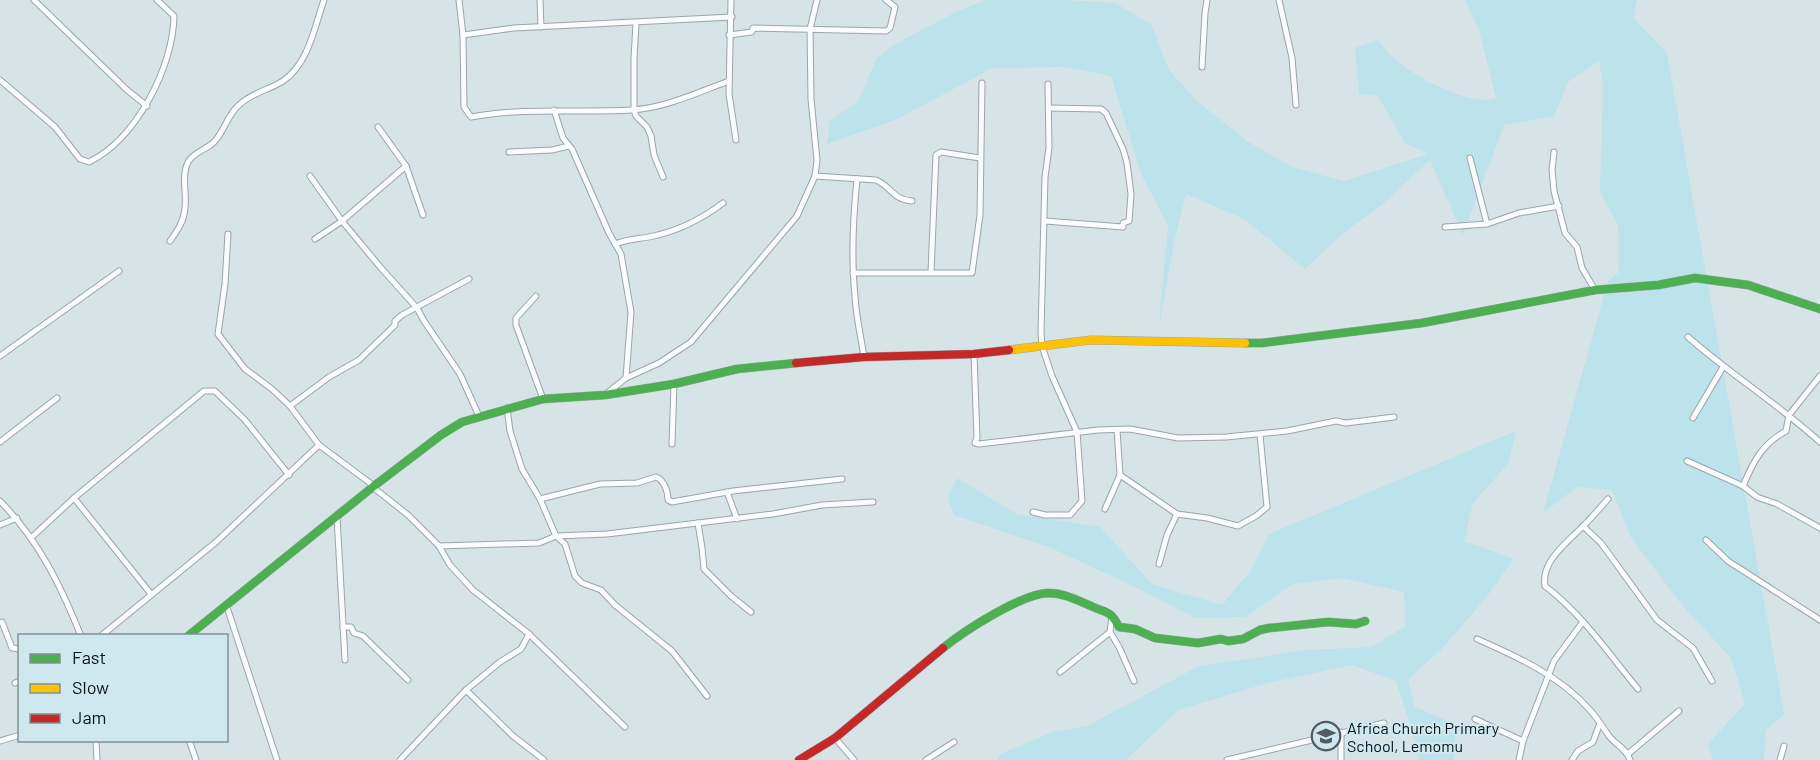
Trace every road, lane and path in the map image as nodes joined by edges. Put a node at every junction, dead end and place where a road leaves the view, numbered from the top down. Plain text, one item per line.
1 (34, 0) edge
2 (157, 0) edge
3 (324, 0) edge
4 (459, 0) edge
5 (540, 0) edge
6 (731, 0) edge
7 (817, 0) edge
8 (886, 0) edge
9 (1207, 0) edge
10 (1279, 0) edge
11 (732, 17) junction
12 (636, 23) junction
13 (542, 27) junction
14 (810, 29) junction
15 (463, 35) junction
16 (729, 35) junction
17 (1202, 66) dead end
18 (0, 80) edge
19 (729, 81) junction
20 (982, 83) dead end
21 (1048, 84) dead end
22 (1296, 105) dead end
23 (147, 106) junction
24 (1049, 108) junction
25 (554, 110) junction
26 (634, 110) junction
27 (378, 127) dead end
28 (736, 140) dead end
29 (569, 146) junction
30 (509, 152) dead end
31 (1554, 152) dead end
32 (980, 158) junction
33 (1470, 158) dead end
34 (406, 166) junction
35 (310, 176) dead end
36 (815, 176) junction
37 (663, 177) dead end
38 (857, 179) junction
39 (912, 201) dead end
40 (723, 203) dead end
41 (1559, 207) junction
42 (423, 215) dead end
43 (342, 221) junction
44 (1045, 221) junction
45 (1486, 224) junction
46 (1445, 227) dead end
47 (228, 234) dead end
48 (315, 239) dead end
49 (170, 241) dead end
50 (615, 244) junction
51 (119, 271) dead end
52 (931, 272) junction
53 (853, 273) junction
54 (469, 279) dead end
55 (1595, 290) junction
56 (537, 296) dead end
57 (417, 308) junction
58 (1820, 309) edge
59 (1688, 337) dead end
60 (1042, 346) junction
61 (974, 354) junction
62 (0, 356) edge
63 (864, 357) junction
64 (1723, 367) junction
65 (1820, 376) edge
66 (626, 378) junction
67 (674, 384) junction
68 (605, 395) junction
69 (57, 398) dead end
70 (543, 399) junction
71 (290, 406) junction
72 (507, 408) junction
73 (1789, 414) junction
74 (479, 416) junction
75 (1394, 417) dead end
76 (1694, 418) dead end
77 (1117, 430) junction
78 (1077, 432) junction
79 (1260, 435) junction
80 (0, 442) edge
81 (1820, 442) edge
82 (672, 444) dead end
83 (319, 445) junction
84 (1687, 461) dead end
85 (289, 475) junction
86 (1120, 476) junction
87 (842, 479) dead end
88 (1743, 486) junction
89 (374, 487) junction
90 (727, 492) junction
91 (74, 498) junction
92 (540, 499) junction
93 (1608, 499) dead end
94 (0, 501) edge
95 (873, 502) dead end
96 (1105, 509) dead end
97 (1033, 512) dead end
98 (1177, 514) junction
99 (337, 517) junction
100 (17, 518) junction
101 (737, 519) junction
102 (1820, 519) edge
103 (698, 523) junction
104 (0, 525) edge
105 (1583, 526) junction
106 (1818, 527) edge
107 (556, 536) junction
108 (31, 538) junction
109 (1706, 540) dead end
110 (439, 546) junction
111 (1159, 564) dead end
112 (151, 594) junction
113 (226, 604) junction
114 (751, 612) dead end
115 (1112, 615) junction
116 (1820, 620) edge
117 (1365, 621) dead end
118 (2, 622) dead end
119 (1582, 623) junction
120 (343, 627) junction
121 (1110, 632) junction
122 (80, 634) edge
123 (103, 634) edge
124 (190, 634) edge
125 (529, 634) junction
126 (1477, 639) dead end
127 (18, 649) edge
128 (345, 660) dead end
129 (1060, 672) dead end
130 (1549, 675) junction
131 (408, 680) dead end
132 (1134, 681) dead end
133 (1712, 681) dead end
134 (1638, 689) dead end
135 (466, 690) junction
136 (707, 696) dead end
137 (1679, 711) dead end
138 (1475, 719) dead end
139 (1384, 723) dead end
140 (1600, 723) junction
141 (625, 727) dead end
142 (1341, 732) junction
143 (18, 736) edge
144 (835, 738) junction
145 (0, 741) edge
146 (1523, 741) junction
147 (96, 742) edge
148 (189, 742) edge
149 (954, 742) dead end
150 (1784, 746) dead end
151 (1629, 757) edge
152 (402, 759) edge
153 (97, 760) edge
154 (196, 760) edge
155 (277, 760) edge
156 (544, 760) edge
157 (799, 760) edge
158 (854, 760) edge
159 (926, 760) edge
160 (1227, 760) edge
161 (1341, 760) edge
162 (1519, 760) edge
163 (1572, 760) edge
164 (1780, 760) edge

1 - 23 street
2 - 23 street
3 - 49 street
4 - 15 street
5 - 13 street
6 - 11 street
7 - 14 street
8 - 14 street
9 - 17 street
10 - 22 street
11 - 12 street
11 - 16 street
12 - 13 street
12 - 26 street
13 - 15 street
14 - 16 street
14 - 36 street
15 - 25 street
16 - 19 street
18 - 23 street
19 - 26 street
19 - 28 street
20 - 32 street
21 - 24 street
24 - 44 street
24 - 44 street
25 - 26 street
25 - 29 street
26 - 37 street
27 - 34 street
29 - 30 street
29 - 50 street
31 - 41 street
32 - 52 street
32 - 52 street
33 - 45 street
34 - 42 street
34 - 43 street
35 - 43 street
36 - 38 street
36 - 66 street
38 - 39 street
38 - 53 street
40 - 50 street
41 - 45 street
41 - 55 street
43 - 48 street
43 - 57 street
44 - 60 street
45 - 46 street
47 - 71 street
50 - 66 street
51 - 62 street
52 - 53 street
53 - 63 street
54 - 57 street
55 - 58 main road
55 - 60 main road
56 - 70 street
57 - 71 street
57 - 74 street
59 - 64 street
60 - 61 main road
60 - 78 street
61 - 63 main road
61 - 78 street
63 - 67 main road
64 - 73 street
64 - 76 street
65 - 73 street
66 - 68 street
67 - 68 main road
67 - 82 street
68 - 70 main road
69 - 80 street
70 - 72 main road
71 - 83 street
72 - 74 main road
72 - 92 street
73 - 81 street
73 - 88 street
74 - 89 main road
75 - 79 street
77 - 78 street
77 - 79 street
77 - 86 street
78 - 97 street
79 - 98 street
83 - 85 street
83 - 89 street
84 - 88 street
85 - 91 street
85 - 112 street
86 - 96 street
86 - 98 street
87 - 90 street
88 - 106 street
89 - 99 main road
89 - 110 street
90 - 92 street
90 - 101 street
91 - 108 street
91 - 112 street
92 - 107 street
93 - 105 street
94 - 100 street
95 - 101 street
98 - 111 street
99 - 113 main road
99 - 120 street
100 - 104 street
100 - 108 street
101 - 103 street
102 - 106 street
103 - 107 street
103 - 114 street
105 - 119 street
105 - 133 street
107 - 110 street
107 - 136 street
108 - 122 street
109 - 116 street
110 - 125 street
112 - 123 street
113 - 124 main road
113 - 155 street
115 - 117 main road
115 - 121 street
115 - 144 main road
118 - 127 street
119 - 130 street
119 - 134 street
120 - 128 street
120 - 131 street
121 - 129 street
121 - 132 street
125 - 135 street
125 - 141 street
126 - 130 street
130 - 140 street
130 - 146 street
135 - 152 street
135 - 156 street
137 - 151 street
138 - 146 street
139 - 142 street
140 - 151 street
140 - 163 street
142 - 160 street
142 - 161 street
143 - 145 street
144 - 157 main road
144 - 158 street
146 - 162 street
147 - 153 street
148 - 154 street
149 - 159 street
150 - 164 street

